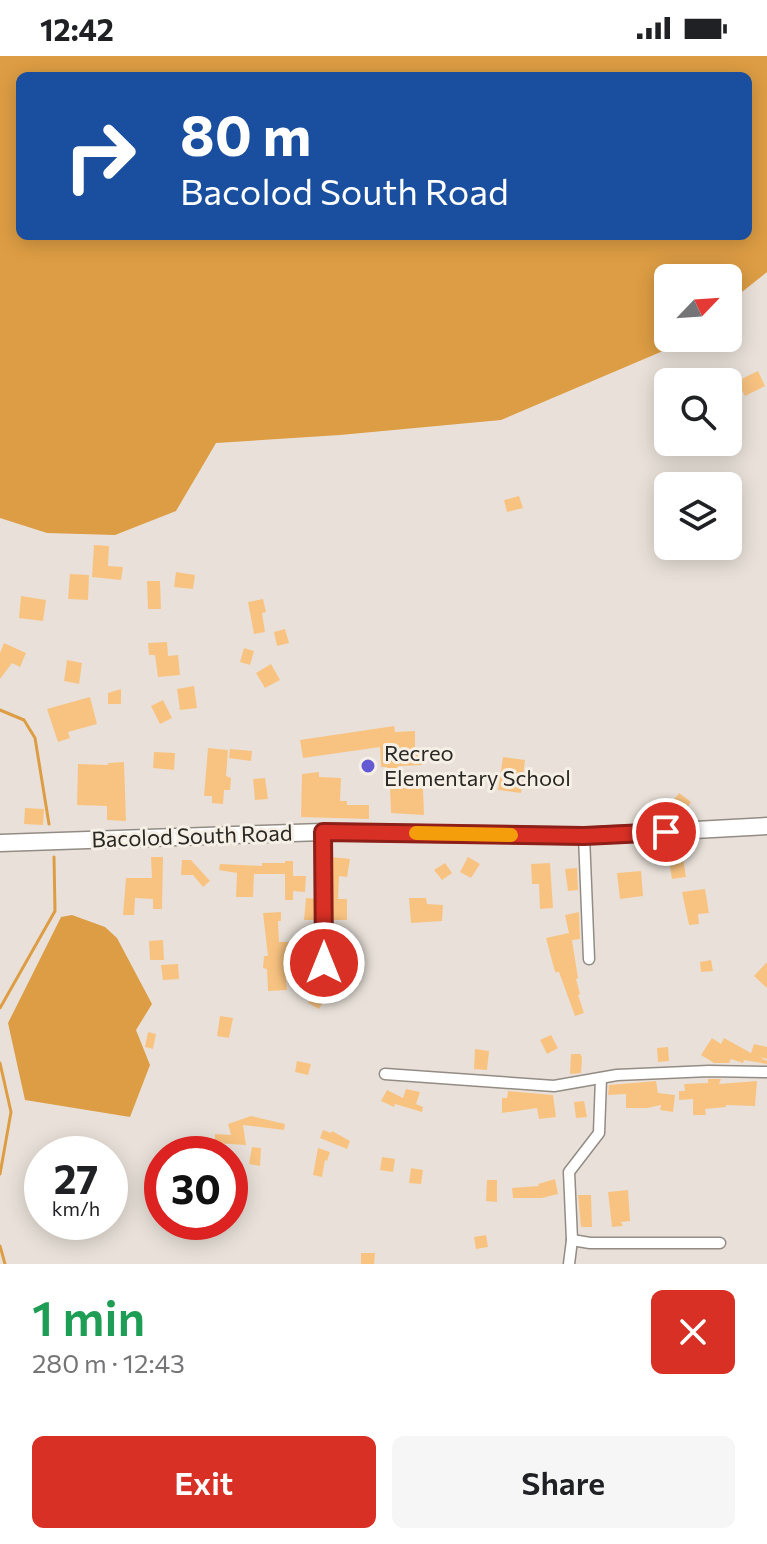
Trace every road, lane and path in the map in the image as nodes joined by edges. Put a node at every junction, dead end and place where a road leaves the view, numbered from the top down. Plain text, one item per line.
1 (767, 826) edge
2 (323, 832) junction
3 (584, 836) junction
4 (0, 843) edge
5 (589, 959) dead end
6 (324, 963) dead end
7 (767, 1072) edge
8 (385, 1074) dead end
9 (601, 1078) junction
10 (572, 1240) junction
11 (720, 1243) dead end
12 (569, 1264) edge

1 - 3 highway, Bacolod South Road
2 - 3 highway, Bacolod South Road
2 - 4 highway, Bacolod South Road
2 - 6 street
3 - 5 street
7 - 9 street
8 - 9 street
9 - 10 street
10 - 11 street
10 - 12 street

